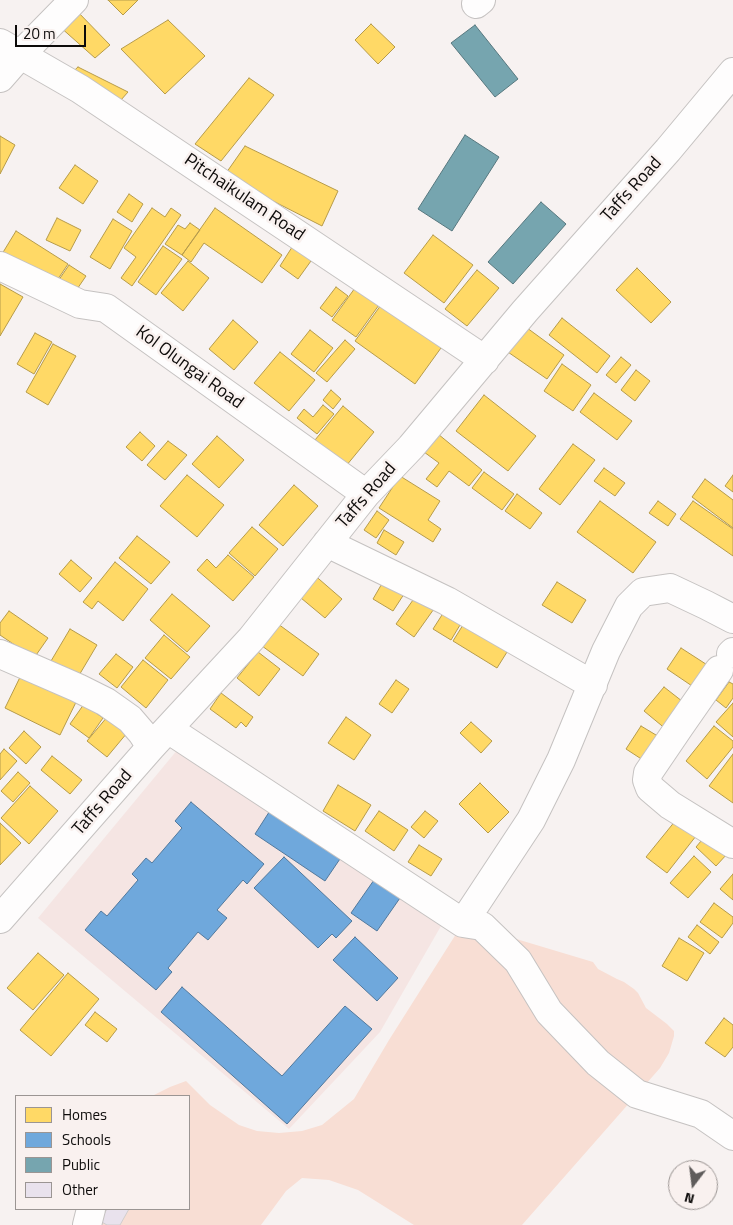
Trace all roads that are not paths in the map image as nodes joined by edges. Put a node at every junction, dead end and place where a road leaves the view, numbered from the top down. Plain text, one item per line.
1 (74, 0) edge
2 (11, 48) edge
3 (733, 72) edge
4 (0, 78) edge
5 (0, 266) edge
6 (485, 360) junction
7 (366, 494) junction
8 (328, 543) junction
9 (733, 619) edge
10 (728, 659) edge
11 (2, 660) edge
12 (593, 685) junction
13 (160, 738) junction
14 (733, 844) edge
15 (0, 919) edge
16 (463, 923) junction
17 (733, 1136) edge
18 (91, 1210) edge
19 (87, 1225) edge

1 - 2 street
2 - 4 street
2 - 6 street, Pitchaikulam Road
3 - 6 street, Taffs Road
5 - 7 street, Kol Olungai Road
6 - 7 street, Taffs Road
7 - 8 street, Taffs Road
8 - 12 street
8 - 13 street, Taffs Road
9 - 12 street
10 - 14 street
11 - 13 street
12 - 16 street
13 - 15 street, Taffs Road
13 - 16 street
16 - 17 street
18 - 19 street

